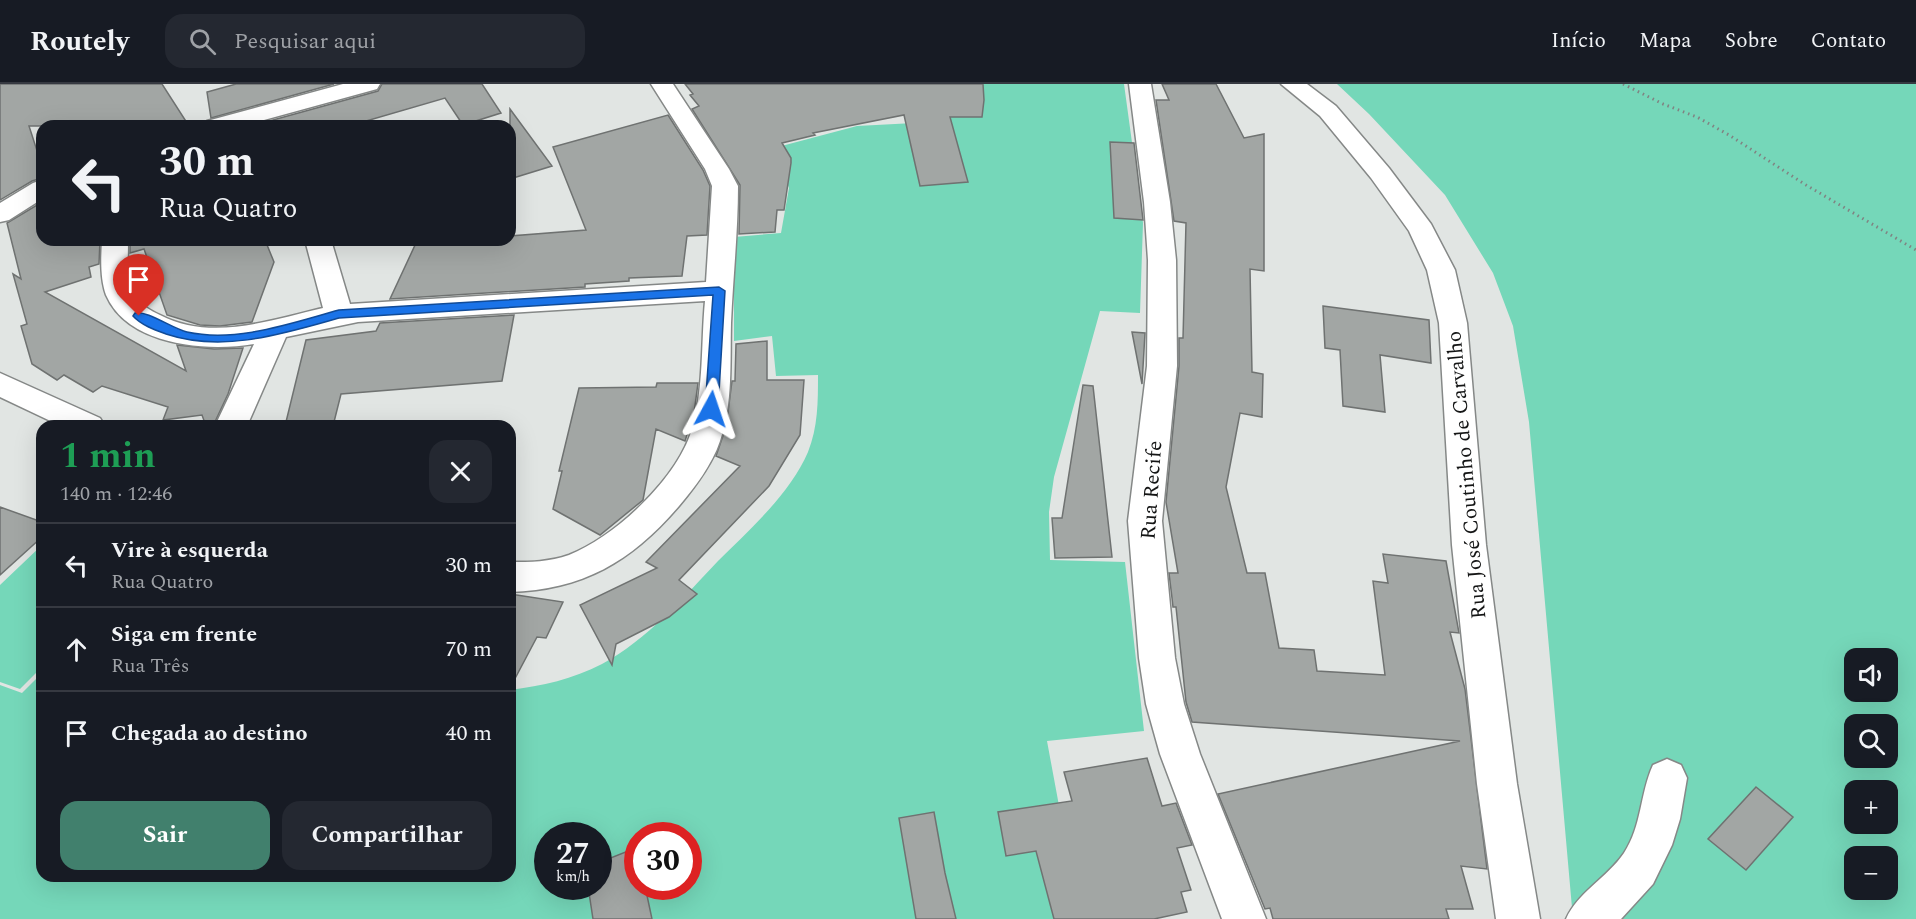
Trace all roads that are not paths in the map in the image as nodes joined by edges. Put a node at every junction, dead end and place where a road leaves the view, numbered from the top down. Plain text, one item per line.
1 (369, 84) edge
2 (662, 84) edge
3 (1140, 84) edge
4 (1293, 84) edge
5 (282, 117) edge
6 (260, 120) edge
7 (36, 192) edge
8 (0, 214) edge
9 (114, 246) edge
10 (320, 246) edge
11 (719, 291) junction
12 (339, 314) junction
13 (274, 332) junction
14 (0, 384) edge
15 (76, 420) edge
16 (234, 420) edge
17 (516, 577) edge
18 (1667, 778) dead end
19 (1244, 919) edge
20 (1518, 919) edge
21 (1588, 919) edge

1 - 5 street
2 - 11 street
3 - 19 street, Rua Recife
4 - 20 street, Rua José Coutinho de Carvalho
5 - 6 street
7 - 8 street
9 - 13 street
10 - 12 street
11 - 12 street
11 - 17 street
12 - 13 street
13 - 16 street
14 - 15 street
18 - 21 street

